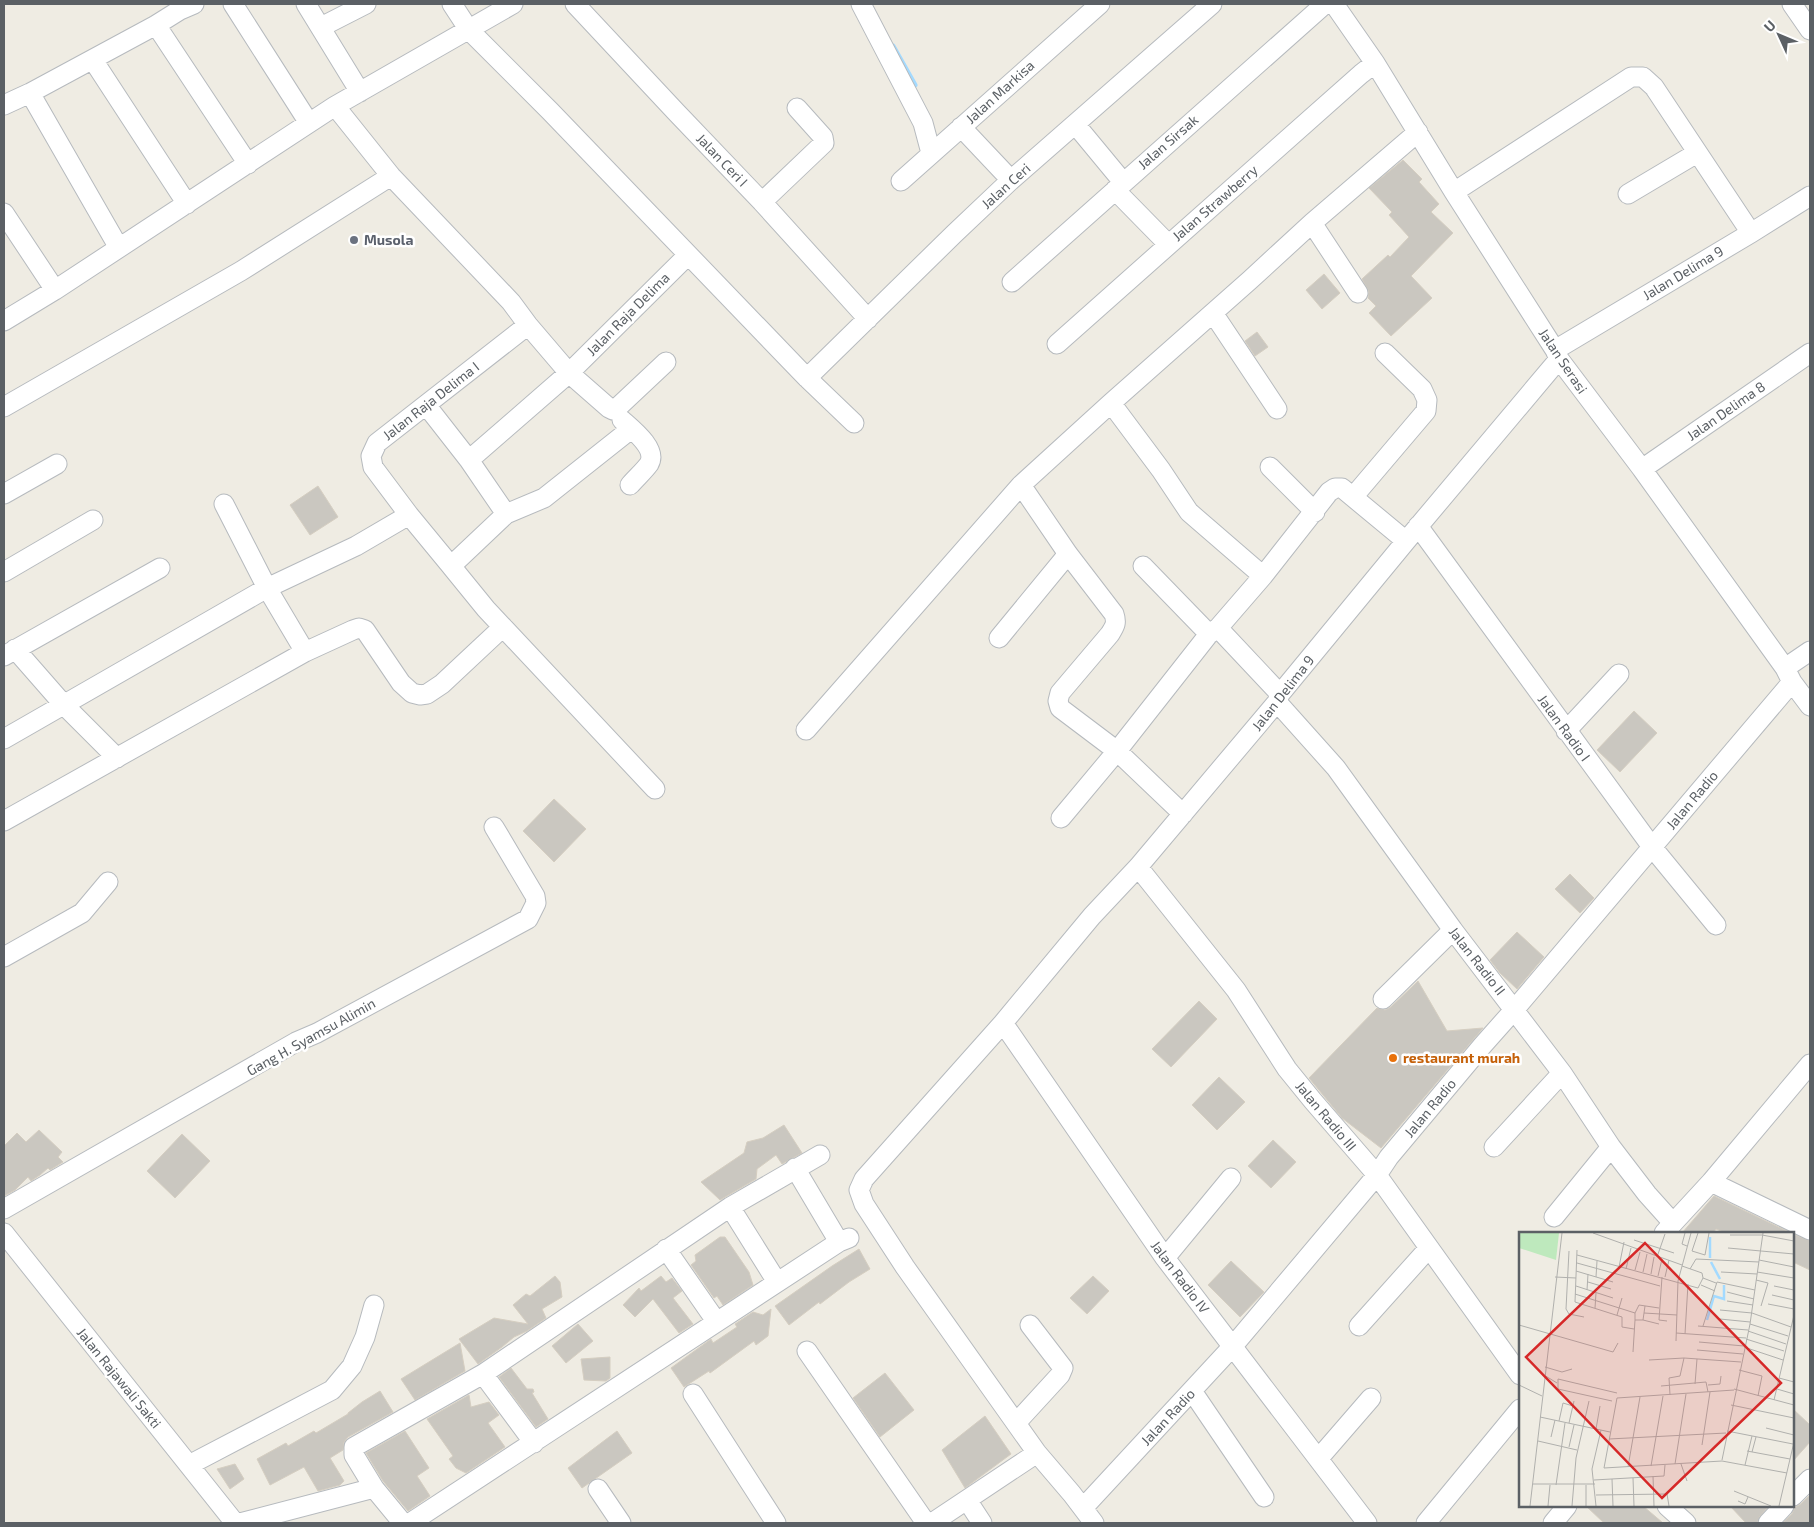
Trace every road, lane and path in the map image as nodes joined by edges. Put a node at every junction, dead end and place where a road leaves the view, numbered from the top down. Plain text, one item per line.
1 (233, 4) edge
2 (306, 4) edge
3 (366, 4) edge
4 (452, 4) edge
5 (513, 4) edge
6 (575, 4) edge
7 (861, 4) edge
8 (1100, 4) edge
9 (1212, 4) edge
10 (1792, 4) edge
11 (1336, 5) edge
12 (184, 6) edge
13 (156, 25) junction
14 (322, 27) junction
15 (469, 30) junction
16 (1810, 30) edge
17 (93, 60) junction
18 (1375, 63) junction
19 (360, 92) junction
20 (30, 93) junction
21 (4, 105) edge
22 (335, 106) junction
23 (797, 108) dead end
24 (309, 123) junction
25 (1075, 124) junction
26 (961, 127) junction
27 (1418, 132) junction
28 (931, 153) junction
29 (1697, 153) junction
30 (248, 164) junction
31 (391, 176) junction
32 (1011, 180) junction
33 (901, 181) dead end
34 (1119, 186) junction
35 (1454, 192) junction
36 (1628, 194) dead end
37 (1810, 196) edge
38 (762, 202) junction
39 (187, 204) junction
40 (4, 213) edge
41 (1312, 223) junction
42 (1751, 233) junction
43 (1168, 244) junction
44 (119, 248) junction
45 (688, 256) junction
46 (1012, 282) dead end
47 (55, 290) junction
48 (1358, 292) dead end
49 (1213, 313) junction
50 (868, 319) junction
51 (4, 320) edge
52 (528, 325) junction
53 (1057, 344) dead end
54 (1385, 353) dead end
55 (1810, 353) edge
56 (1557, 355) junction
57 (666, 362) dead end
58 (569, 373) junction
59 (807, 378) junction
60 (1111, 402) junction
61 (426, 405) junction
62 (4, 407) edge
63 (1277, 408) dead end
64 (613, 410) junction
65 (854, 423) dead end
66 (631, 429) junction
67 (469, 460) junction
68 (57, 464) dead end
69 (1270, 467) dead end
70 (1642, 469) junction
71 (630, 485) dead end
72 (1021, 485) junction
73 (4, 494) edge
74 (1353, 497) junction
75 (224, 504) dead end
76 (1315, 512) junction
77 (506, 514) junction
78 (409, 515) junction
79 (93, 520) dead end
80 (1412, 534) junction
81 (1068, 554) junction
82 (451, 566) junction
83 (1143, 566) dead end
84 (160, 568) dead end
85 (4, 572) edge
86 (1263, 576) junction
87 (267, 588) junction
88 (503, 627) junction
89 (1213, 631) junction
90 (1000, 638) dead end
91 (1810, 651) edge
92 (10, 652) edge
93 (305, 652) junction
94 (1618, 674) dead end
95 (1789, 675) junction
96 (1279, 698) junction
97 (64, 705) junction
98 (1810, 706) edge
99 (806, 730) dead end
100 (1566, 731) junction
101 (4, 739) edge
102 (1117, 752) junction
103 (118, 758) junction
104 (655, 789) dead end
105 (1184, 814) junction
106 (1061, 818) dead end
107 (4, 821) edge
108 (494, 827) dead end
109 (1652, 847) junction
110 (1138, 867) junction
111 (108, 882) dead end
112 (1716, 925) dead end
113 (1453, 930) junction
114 (4, 957) edge
115 (1383, 999) dead end
116 (1514, 1010) junction
117 (1003, 1024) junction
118 (1810, 1064) edge
119 (1562, 1073) junction
120 (1494, 1147) dead end
121 (1611, 1147) junction
122 (820, 1155) dead end
123 (795, 1168) junction
124 (1377, 1175) junction
125 (1231, 1178) dead end
126 (1711, 1182) junction
127 (730, 1207) junction
128 (4, 1209) edge
129 (1554, 1217) dead end
130 (1668, 1228) edge
131 (1810, 1230) edge
132 (4, 1233) edge
133 (666, 1249) junction
134 (1428, 1249) junction
135 (1165, 1258) junction
136 (777, 1282) junction
137 (374, 1304) dead end
138 (716, 1321) junction
139 (1030, 1325) dead end
140 (1359, 1326) dead end
141 (1233, 1346) junction
142 (807, 1351) dead end
143 (1517, 1370) edge
144 (483, 1374) junction
145 (1192, 1391) junction
146 (693, 1394) dead end
147 (1371, 1398) dead end
148 (1519, 1410) edge
149 (1016, 1423) junction
150 (534, 1444) junction
151 (1037, 1453) junction
152 (1319, 1458) junction
153 (189, 1466) junction
154 (1810, 1479) edge
155 (374, 1488) junction
156 (598, 1489) dead end
157 (1794, 1495) edge
158 (1264, 1497) dead end
159 (967, 1500) junction
160 (1566, 1507) edge
161 (1668, 1507) edge
162 (1783, 1507) edge
163 (1083, 1508) junction
164 (235, 1523) edge
165 (240, 1523) edge
166 (409, 1523) edge
167 (621, 1523) edge
168 (776, 1523) edge
169 (926, 1523) edge
170 (932, 1523) edge
171 (982, 1523) edge
172 (1094, 1523) edge
173 (1367, 1523) edge
174 (1426, 1523) edge
175 (1553, 1523) edge
176 (1686, 1523) edge
177 (1768, 1523) edge

1 - 24 street
2 - 14 street
3 - 14 street
4 - 15 street
5 - 15 street
6 - 38 street, Jalan Ceri I
7 - 28 street
8 - 26 street, Jalan Markisa
9 - 25 street, Jalan Ceri
10 - 16 street
11 - 18 street, Jalan Serasi
11 - 34 street, Jalan Sirsak
12 - 13 street
13 - 17 street
13 - 30 street
14 - 19 street
15 - 19 street
15 - 45 street
17 - 20 street
17 - 39 street
18 - 27 street, Jalan Serasi
18 - 43 street, Jalan Strawberry
19 - 22 street
20 - 21 street
20 - 44 street
22 - 24 street
22 - 31 street
23 - 38 street
24 - 30 street
25 - 32 street, Jalan Ceri
25 - 34 street
26 - 28 street, Jalan Markisa
26 - 32 street
27 - 35 street, Jalan Serasi
27 - 41 street
28 - 33 street, Jalan Markisa
29 - 35 street
29 - 36 street
29 - 42 street
30 - 39 street
31 - 52 street
31 - 62 street
32 - 50 street, Jalan Ceri
34 - 43 street
34 - 46 street, Jalan Sirsak
35 - 56 street, Jalan Serasi
37 - 42 street, Jalan Delima 9
38 - 50 street, Jalan Ceri I
39 - 44 street
40 - 47 street
41 - 48 street
41 - 49 street
42 - 56 street, Jalan Delima 9
43 - 53 street, Jalan Strawberry
44 - 47 street
45 - 58 street, Jalan Raja Delima
45 - 59 street
47 - 51 street
49 - 60 street
49 - 63 street
50 - 59 street, Jalan Ceri
52 - 58 street
52 - 61 street, Jalan Raja Delima I
54 - 74 street
55 - 70 street, Jalan Delima 8
56 - 70 street, Jalan Serasi
56 - 80 street, Jalan Delima 9
57 - 64 street
58 - 64 street
58 - 67 street, Jalan Raja Delima
59 - 65 street
60 - 72 street
60 - 86 street
61 - 67 street
61 - 78 street, Jalan Raja Delima I
64 - 66 street
66 - 71 street
66 - 77 street
67 - 77 street
68 - 73 street
69 - 76 street
70 - 95 street, Jalan Serasi
72 - 81 street
72 - 99 street
74 - 76 street
74 - 80 street, Jalan Radio I
75 - 87 street
76 - 86 street
77 - 82 street
78 - 82 street, Jalan Raja Delima I
78 - 87 street
79 - 85 street
80 - 96 street, Jalan Delima 9
80 - 100 street, Jalan Radio I
81 - 90 street
81 - 102 street
82 - 88 street, Jalan Raja Delima I
83 - 89 street, Jalan Radio II
84 - 92 street
86 - 89 street
87 - 93 street
87 - 97 street
88 - 93 street
88 - 104 street, Jalan Raja Delima I
89 - 96 street, Jalan Radio II
89 - 102 street
91 - 95 street, Jalan Radio
92 - 97 street
93 - 103 street
94 - 100 street
95 - 98 street, Jalan Serasi
95 - 109 street, Jalan Radio
96 - 105 street, Jalan Delima 9
96 - 113 street, Jalan Radio II
97 - 101 street
97 - 103 street
100 - 109 street, Jalan Radio I
102 - 105 street
102 - 106 street
103 - 107 street
105 - 110 street, Jalan Delima 9
108 - 128 street, Gang H. Syamsu Alimin
109 - 112 street, Jalan Radio I
109 - 116 street, Jalan Radio
110 - 117 street, Jalan Delima 9
110 - 124 street, Jalan Radio III
111 - 114 street
113 - 115 street
113 - 116 street, Jalan Radio II
116 - 119 street, Jalan Radio II
116 - 124 street, Jalan Radio
117 - 135 street, Jalan Radio IV
117 - 149 street, Jalan Delima 9
118 - 126 street
119 - 120 street
119 - 121 street, Jalan Radio II
121 - 129 street
121 - 130 street, Jalan Radio II
122 - 123 street
123 - 127 street
123 - 136 street
124 - 134 street, Jalan Radio III
124 - 141 street, Jalan Radio
125 - 135 street
126 - 130 street
126 - 131 street
127 - 133 street
127 - 136 street
132 - 153 street, Jalan Rajawali Sakti
133 - 138 street
133 - 144 street
134 - 140 street
134 - 143 street, Jalan Radio III
135 - 141 street, Jalan Radio IV
136 - 138 street
137 - 153 street
138 - 150 street
139 - 149 street
141 - 145 street, Jalan Radio
141 - 152 street, Jalan Radio IV
142 - 169 street
144 - 150 street
144 - 155 street
145 - 158 street
145 - 163 street, Jalan Radio
146 - 168 street
147 - 152 street
148 - 174 street
149 - 151 street
150 - 166 street
151 - 159 street
151 - 163 street
152 - 173 street, Jalan Radio IV
153 - 164 street, Jalan Rajawali Sakti
154 - 157 street
155 - 165 street
155 - 166 street
156 - 167 street
159 - 170 street
159 - 171 street
160 - 175 street
161 - 176 street
162 - 177 street
163 - 172 street

